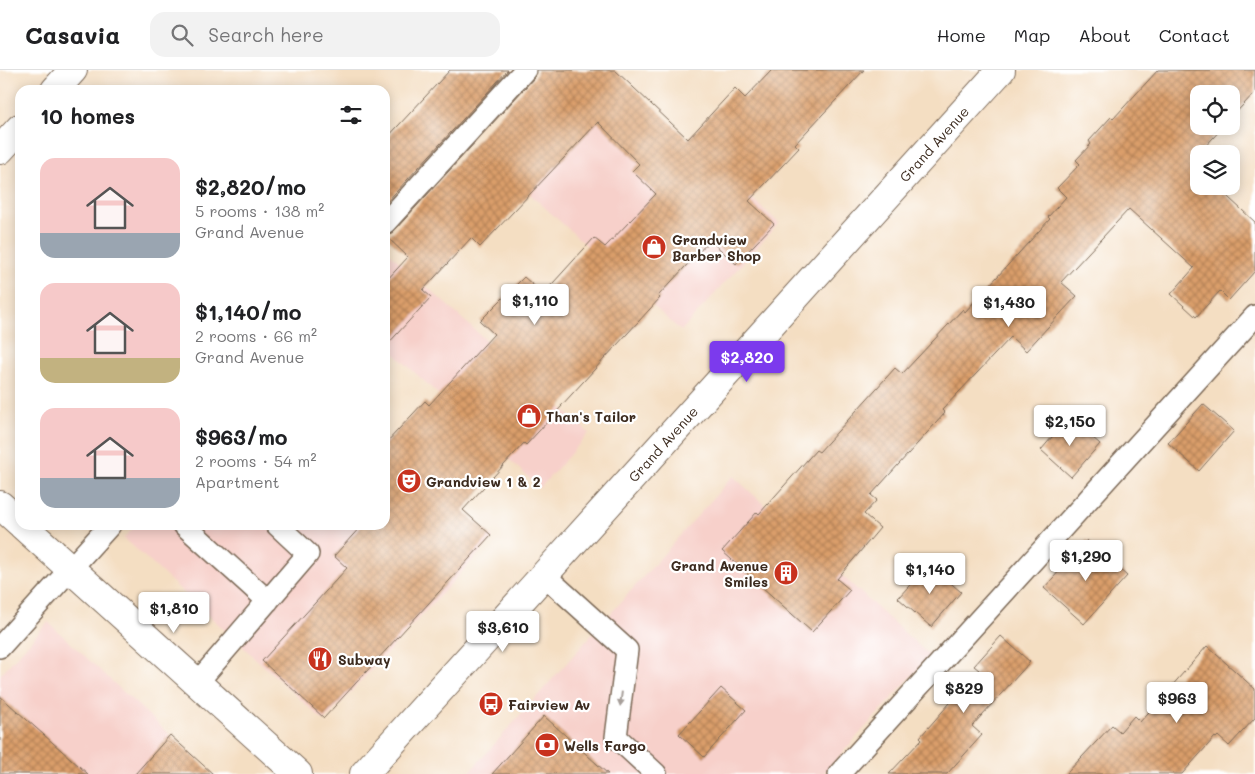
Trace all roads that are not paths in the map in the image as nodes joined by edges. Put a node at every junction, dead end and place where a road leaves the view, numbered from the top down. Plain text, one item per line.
1 (73, 70) edge
2 (525, 70) edge
3 (1001, 70) edge
4 (60, 85) edge
5 (15, 134) edge
6 (0, 150) edge
7 (390, 218) edge
8 (1255, 316) edge
9 (0, 505) edge
10 (15, 519) edge
11 (28, 530) edge
12 (105, 530) edge
13 (190, 530) edge
14 (282, 530) edge
15 (70, 569) junction
16 (544, 575) junction
17 (268, 601) junction
18 (0, 647) edge
19 (197, 683) junction
20 (298, 774) edge
21 (364, 774) edge
22 (656, 774) edge
23 (839, 774) edge

1 - 4 main road
2 - 7 lane
3 - 16 main road, Grand Avenue
5 - 6 main road
8 - 23 lane
9 - 10 main road
11 - 15 main road
12 - 15 lane
13 - 17 lane
14 - 17 lane
15 - 18 lane
15 - 19 main road
16 - 21 main road, Grand Avenue
16 -> 22 lane
17 - 19 lane
19 - 20 main road

